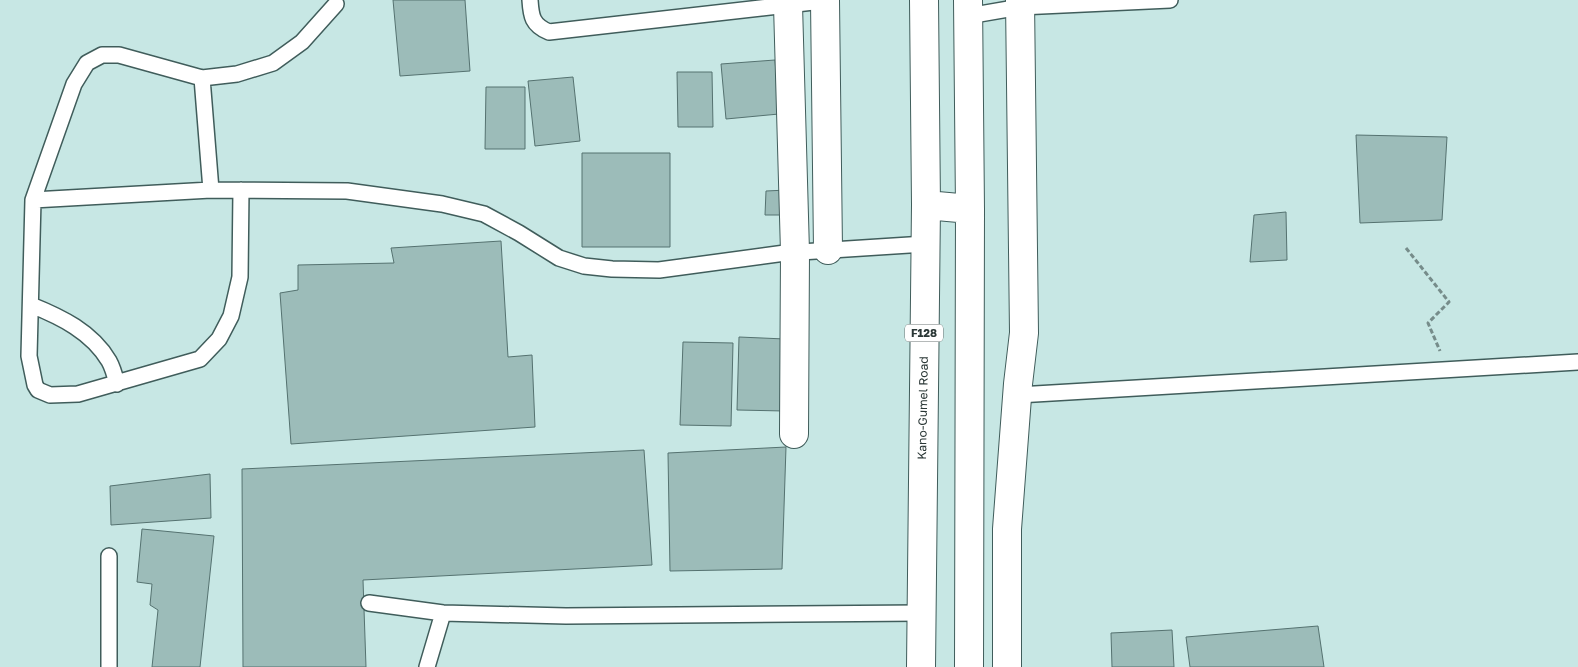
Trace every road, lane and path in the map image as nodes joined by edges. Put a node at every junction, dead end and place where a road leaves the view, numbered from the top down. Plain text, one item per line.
1 (530, 0) edge
2 (829, 0) edge
3 (924, 0) edge
4 (1156, 0) edge
5 (1170, 0) edge
6 (336, 4) dead end
7 (1020, 4) edge
8 (788, 5) junction
9 (968, 8) edge
10 (202, 78) junction
11 (211, 190) junction
12 (241, 190) junction
13 (33, 200) junction
14 (926, 205) junction
15 (970, 209) junction
16 (925, 244) junction
17 (1406, 248) dead end
18 (828, 250) junction
19 (796, 252) junction
20 (31, 305) junction
21 (1578, 362) edge
22 (1448, 370) junction
23 (118, 384) junction
24 (1018, 394) junction
25 (794, 434) dead end
26 (109, 556) dead end
27 (369, 604) dead end
28 (443, 613) junction
29 (921, 613) junction
30 (109, 667) edge
31 (427, 667) edge
32 (921, 667) edge
33 (969, 667) edge
34 (1007, 667) edge

1 - 8 lane
2 - 8 lane
2 - 18 main road
3 - 14 main road, Kano-Gumel Road / F128
4 - 5 lane
4 - 7 lane
6 - 10 lane
7 - 9 lane
7 - 24 main road
8 - 19 main road
9 - 15 main road
10 - 11 lane
10 - 13 lane
11 - 12 lane
11 - 13 lane
12 - 19 lane
12 - 23 lane
13 - 20 lane
14 - 15 main road
14 - 16 main road, Kano-Gumel Road / F128
15 - 33 main road
16 - 18 lane
16 - 29 main road, Kano-Gumel Road / F128
17 - 22 path
18 - 19 lane
19 - 25 main road
20 - 23 lane
20 - 23 lane
21 - 22 lane
22 - 24 lane
24 - 34 main road
26 - 30 lane
27 - 28 lane
28 - 29 lane
28 - 31 lane
29 - 32 main road, Kano-Gumel Road / F128

